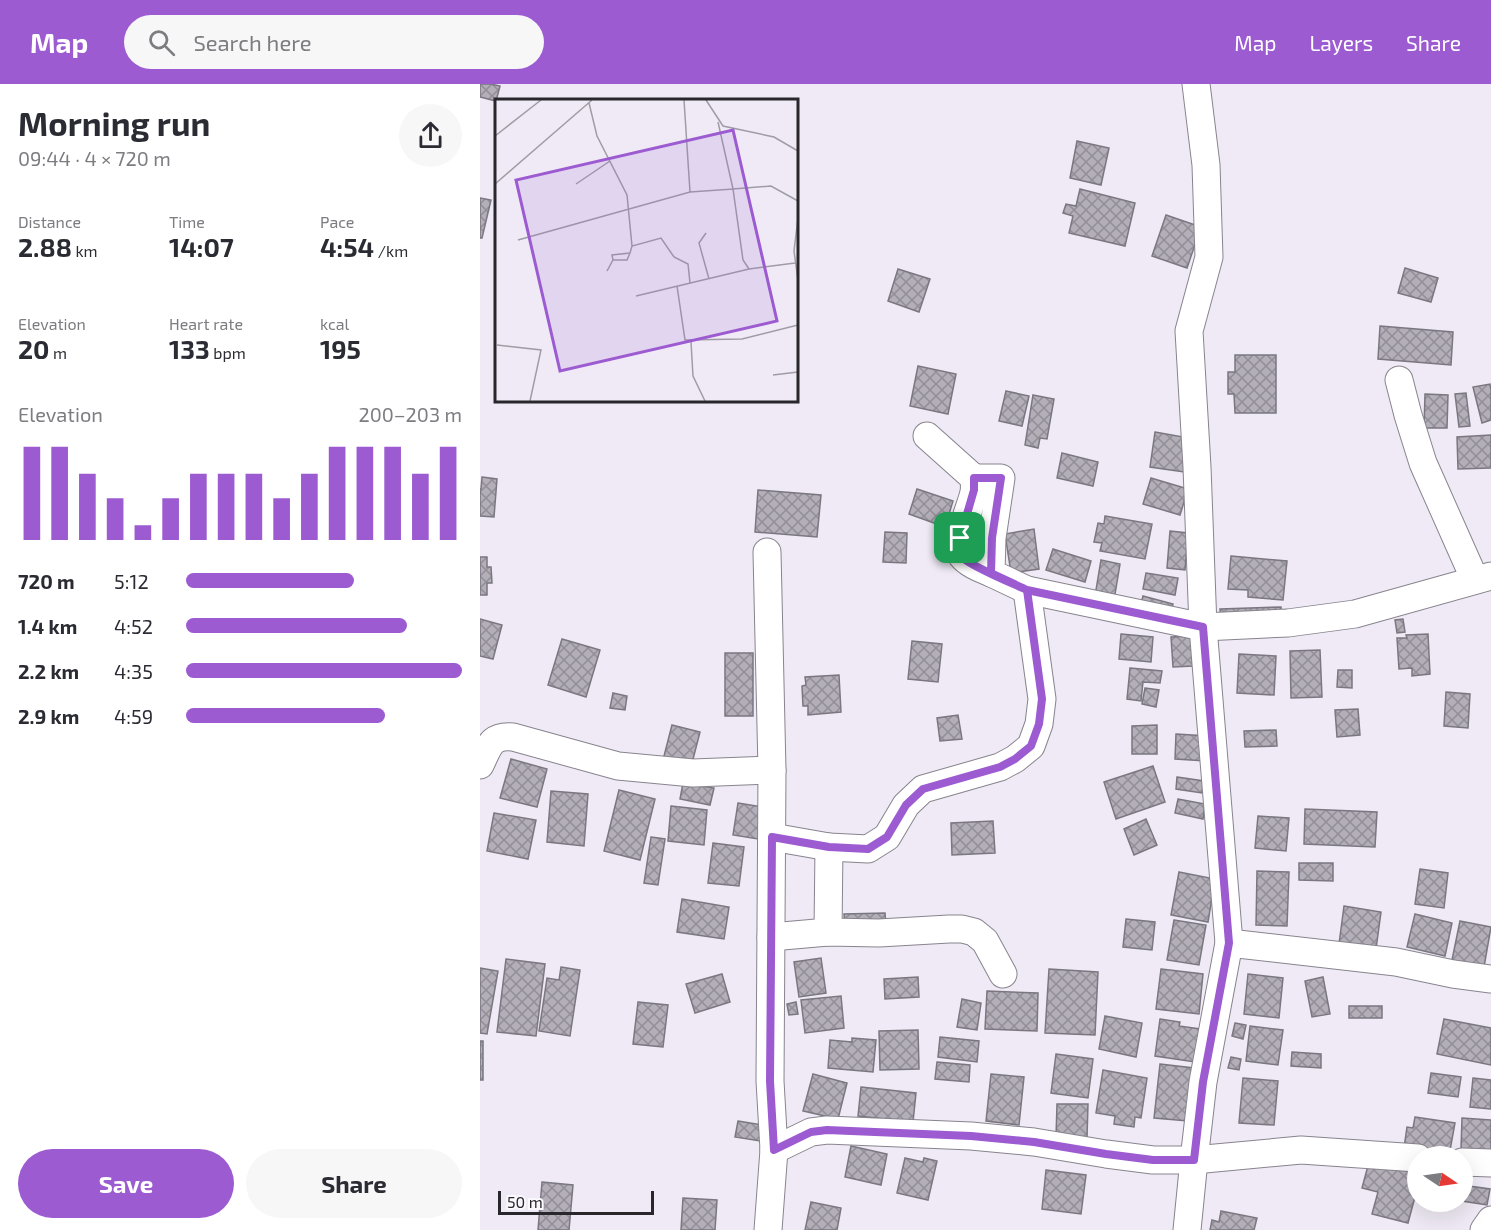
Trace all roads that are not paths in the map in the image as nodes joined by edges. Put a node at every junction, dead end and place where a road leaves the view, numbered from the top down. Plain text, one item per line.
1 (1196, 84) edge
2 (1399, 380) dead end
3 (927, 436) dead end
4 (767, 552) dead end
5 (1483, 578) edge
6 (1027, 590) junction
7 (1203, 627) junction
8 (480, 765) edge
9 (772, 770) junction
10 (772, 837) junction
11 (829, 847) junction
12 (828, 932) junction
13 (771, 937) junction
14 (1229, 943) junction
15 (1003, 974) dead end
16 (1491, 979) edge
17 (774, 1150) junction
18 (1407, 1157) edge
19 (1194, 1160) junction
20 (1473, 1162) edge
21 (1491, 1163) edge
22 (1491, 1220) edge
23 (768, 1230) edge
24 (1187, 1230) edge
25 (1484, 1230) edge

1 - 7 street
2 - 5 street
3 - 6 street
4 - 9 street
5 - 7 street
6 - 7 street
6 - 11 street
7 - 14 street
8 - 9 street
9 - 10 street
10 - 11 street
10 - 13 street
11 - 12 street
12 - 13 street
12 - 15 street
13 - 17 street
14 - 16 street
14 - 19 street
17 - 19 street
17 - 23 street
18 - 19 street
19 - 24 street
20 - 21 street
22 - 25 street

